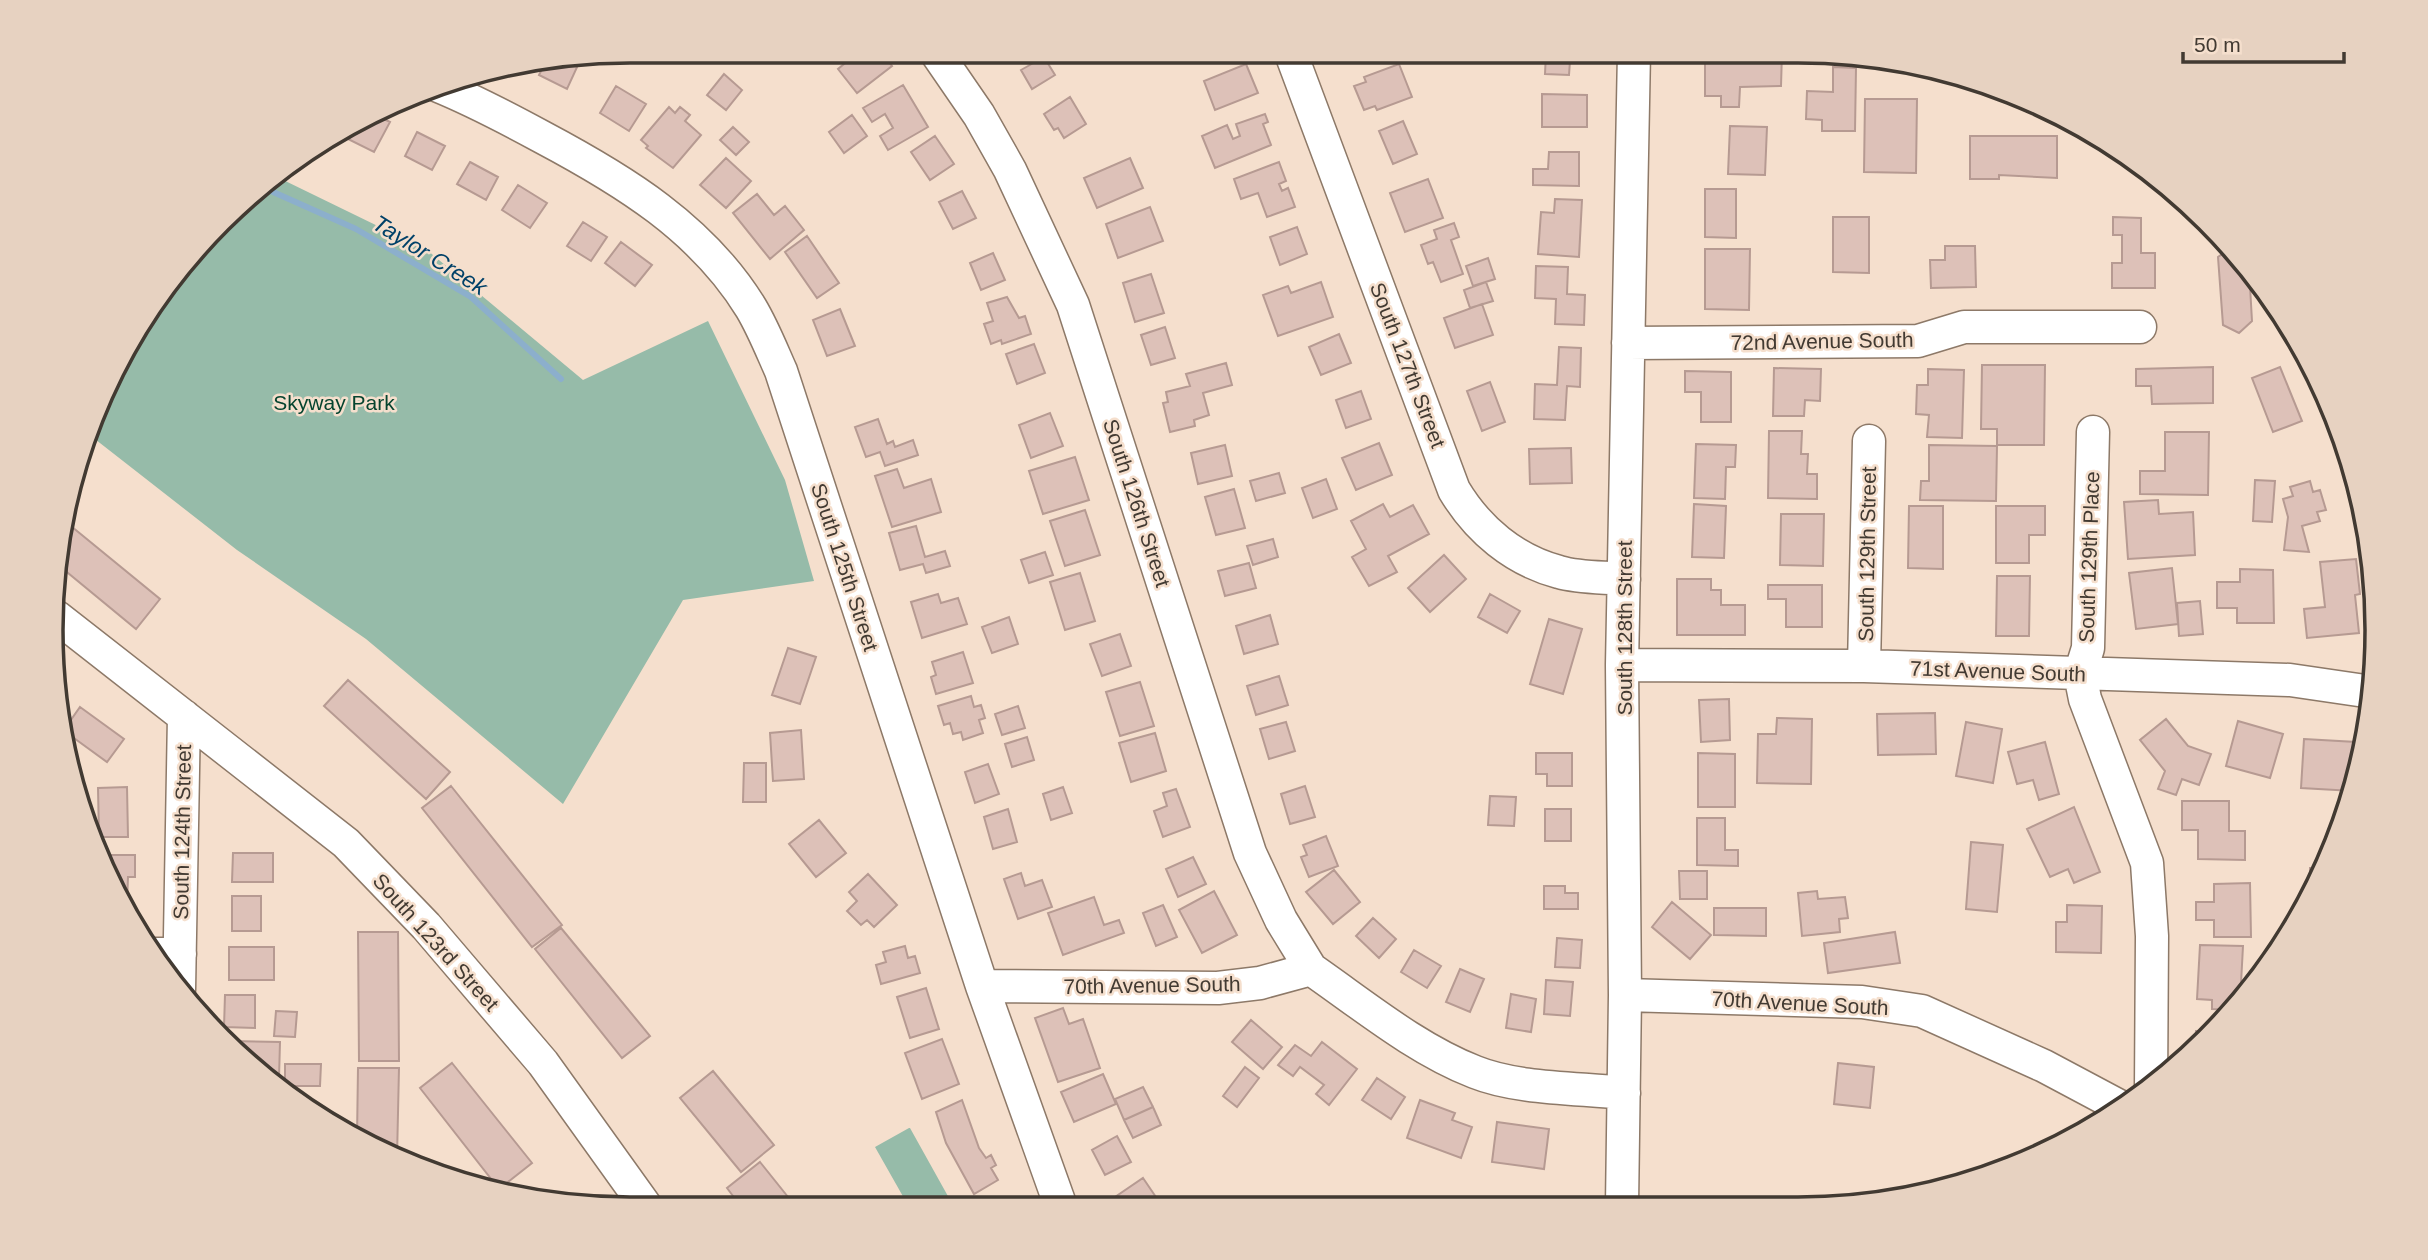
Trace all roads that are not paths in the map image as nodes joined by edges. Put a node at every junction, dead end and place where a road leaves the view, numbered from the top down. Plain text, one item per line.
1 (943, 63) edge
2 (1294, 63) edge
3 (1634, 63) edge
4 (453, 92) edge
5 (2140, 327) dead end
6 (1628, 343) junction
7 (2094, 432) dead end
8 (1869, 441) dead end
9 (1624, 579) junction
10 (63, 622) edge
11 (1622, 665) junction
12 (1864, 666) junction
13 (2080, 674) junction
14 (2361, 690) edge
15 (184, 716) junction
16 (165, 954) edge
17 (1311, 969) junction
18 (982, 986) junction
19 (1625, 995) junction
20 (2151, 1073) edge
21 (1624, 1093) junction
22 (2112, 1102) edge
23 (639, 1197) edge
24 (1051, 1197) edge
25 (1622, 1197) edge

1 - 17 street, South 126th Street
2 - 9 street, South 127th Street
3 - 6 street, South 128th Street
4 - 18 street, South 125th Street
5 - 6 street, 72nd Avenue South
6 - 9 street, South 128th Street
7 - 13 street, South 129th Place
8 - 12 street, South 129th Street
9 - 11 street, South 128th Street
10 - 15 street
11 - 12 street, 71st Avenue South
11 - 19 street, South 128th Street
12 - 13 street, 71st Avenue South
13 - 14 street, 71st Avenue South
13 - 20 street, South 129th Place
15 - 16 street, South 124th Street
15 - 23 street, South 123rd Street
17 - 18 street, 70th Avenue South
17 - 21 street
18 - 24 street, South 125th Street
19 - 21 street, South 128th Street
19 - 22 street, 70th Avenue South
21 - 25 street, South 128th Street

